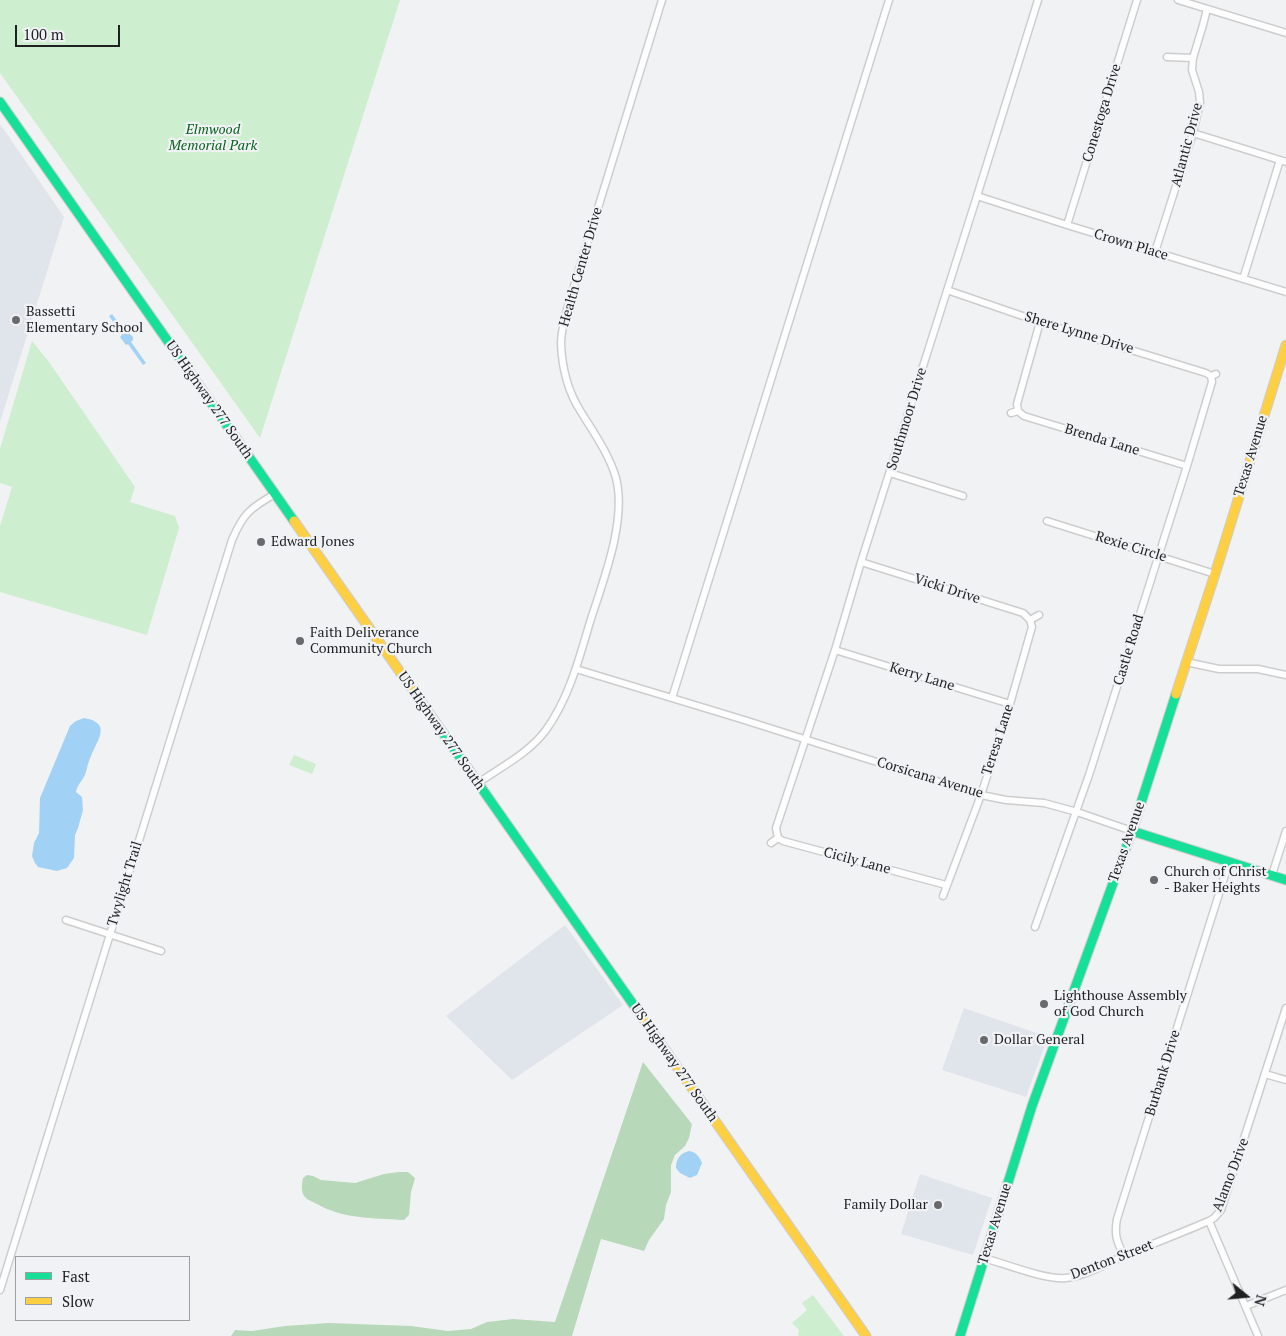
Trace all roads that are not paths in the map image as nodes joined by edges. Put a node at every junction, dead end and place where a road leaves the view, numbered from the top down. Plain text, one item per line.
1 (662, 0) edge
2 (890, 0) edge
3 (1038, 0) edge
4 (1137, 0) edge
5 (1178, 0) edge
6 (1207, 9) junction
7 (1286, 33) edge
8 (1167, 57) dead end
9 (1192, 58) junction
10 (0, 102) edge
11 (1193, 133) junction
12 (1283, 161) edge
13 (977, 196) junction
14 (1067, 225) junction
15 (1155, 252) junction
16 (1243, 279) junction
17 (947, 290) junction
18 (1286, 292) edge
19 (1040, 322) junction
20 (1286, 345) edge
21 (1213, 375) joint
22 (1018, 411) junction
23 (1011, 414) dead end
24 (1187, 466) junction
25 (890, 473) junction
26 (274, 494) junction
27 (963, 496) dead end
28 (1047, 521) dead end
29 (1158, 556) junction
30 (861, 562) junction
31 (1215, 574) junction
32 (1039, 615) dead end
33 (1030, 620) junction
34 (835, 650) junction
35 (1186, 662) junction
36 (576, 669) junction
37 (1286, 675) edge
38 (672, 698) junction
39 (1010, 704) junction
40 (806, 740) junction
41 (478, 783) junction
42 (981, 795) junction
43 (1077, 812) junction
44 (1132, 831) junction
45 (1286, 831) edge
46 (778, 838) junction
47 (771, 843) dead end
48 (1229, 862) junction
49 (1272, 876) junction
50 (1286, 880) edge
51 (946, 885) junction
52 (943, 896) dead end
53 (66, 920) dead end
54 (1035, 927) dead end
55 (110, 935) junction
56 (161, 951) dead end
57 (1286, 1008) edge
58 (1265, 1074) junction
59 (1286, 1080) edge
60 (1209, 1222) junction
61 (1124, 1256) junction
62 (984, 1258) junction
63 (0, 1290) edge
64 (1286, 1290) edge
65 (1246, 1306) junction
66 (866, 1336) edge
67 (960, 1336) edge
68 (1258, 1336) edge

1 - 36 street, Health Center Drive
2 - 38 street
3 - 13 street, Southmoor Drive
4 - 14 street, Conestoga Drive
5 - 6 street
6 - 7 street
6 - 9 street, Atlantic Drive
8 - 9 street
9 - 11 street, Atlantic Drive
10 - 26 main road, US Highway 277 South
11 - 12 street
11 - 15 street, Atlantic Drive
12 - 16 street
13 - 14 street, Crown Place
13 - 17 street, Southmoor Drive
14 - 15 street, Crown Place
15 - 16 street, Crown Place
16 - 18 street, Crown Place
17 - 19 street, Shere Lynne Drive
17 - 25 street, Southmoor Drive
19 - 21 street, Shere Lynne Drive
19 - 22 street
20 - 31 main road, Texas Avenue
21 - 24 street, Castle Road
22 - 23 street
22 - 24 street, Brenda Lane
24 - 29 street, Castle Road
25 - 27 street
25 - 30 street, Southmoor Drive
26 - 41 main road, US Highway 277 South
26 - 55 street, Twylight Trail
28 - 29 street, Rexie Circle
29 - 31 street, Rexie Circle
29 - 43 street, Castle Road
30 - 33 street, Vicki Drive
30 - 34 street, Southmoor Drive
31 - 35 main road, Texas Avenue
32 - 33 street
33 - 39 street, Teresa Lane
34 - 39 street, Kerry Lane
34 - 40 street, Southmoor Drive
35 - 37 street
35 - 44 main road, Texas Avenue
36 - 38 street, Corsicana Avenue
36 - 41 street, Health Center Drive
38 - 40 street, Corsicana Avenue
39 - 42 street, Teresa Lane
40 - 42 street, Corsicana Avenue
40 - 46 street, Southmoor Drive
41 - 66 main road, US Highway 277 South
42 - 43 street, Corsicana Avenue
42 - 51 street, Teresa Lane
43 - 44 street, Corsicana Avenue
43 - 54 street, Castle Road
44 - 48 main road, Corsicana Avenue
44 - 62 main road, Texas Avenue
45 - 49 street
46 - 47 street
46 - 51 street, Cicily Lane
48 - 49 main road, Corsicana Avenue
48 - 61 street, Burbank Drive
49 - 50 main road, Corsicana Avenue
51 - 52 street, Teresa Lane
53 - 55 street
55 - 56 street
55 - 63 street, Twylight Trail
57 - 58 street, Alamo Drive
58 - 59 street
58 - 60 street, Alamo Drive
60 - 61 street, Denton Street
60 - 65 street, Alamo Drive
61 - 62 street, Denton Street
62 - 67 main road, Texas Avenue
64 - 65 street
65 - 68 street, Alamo Drive

